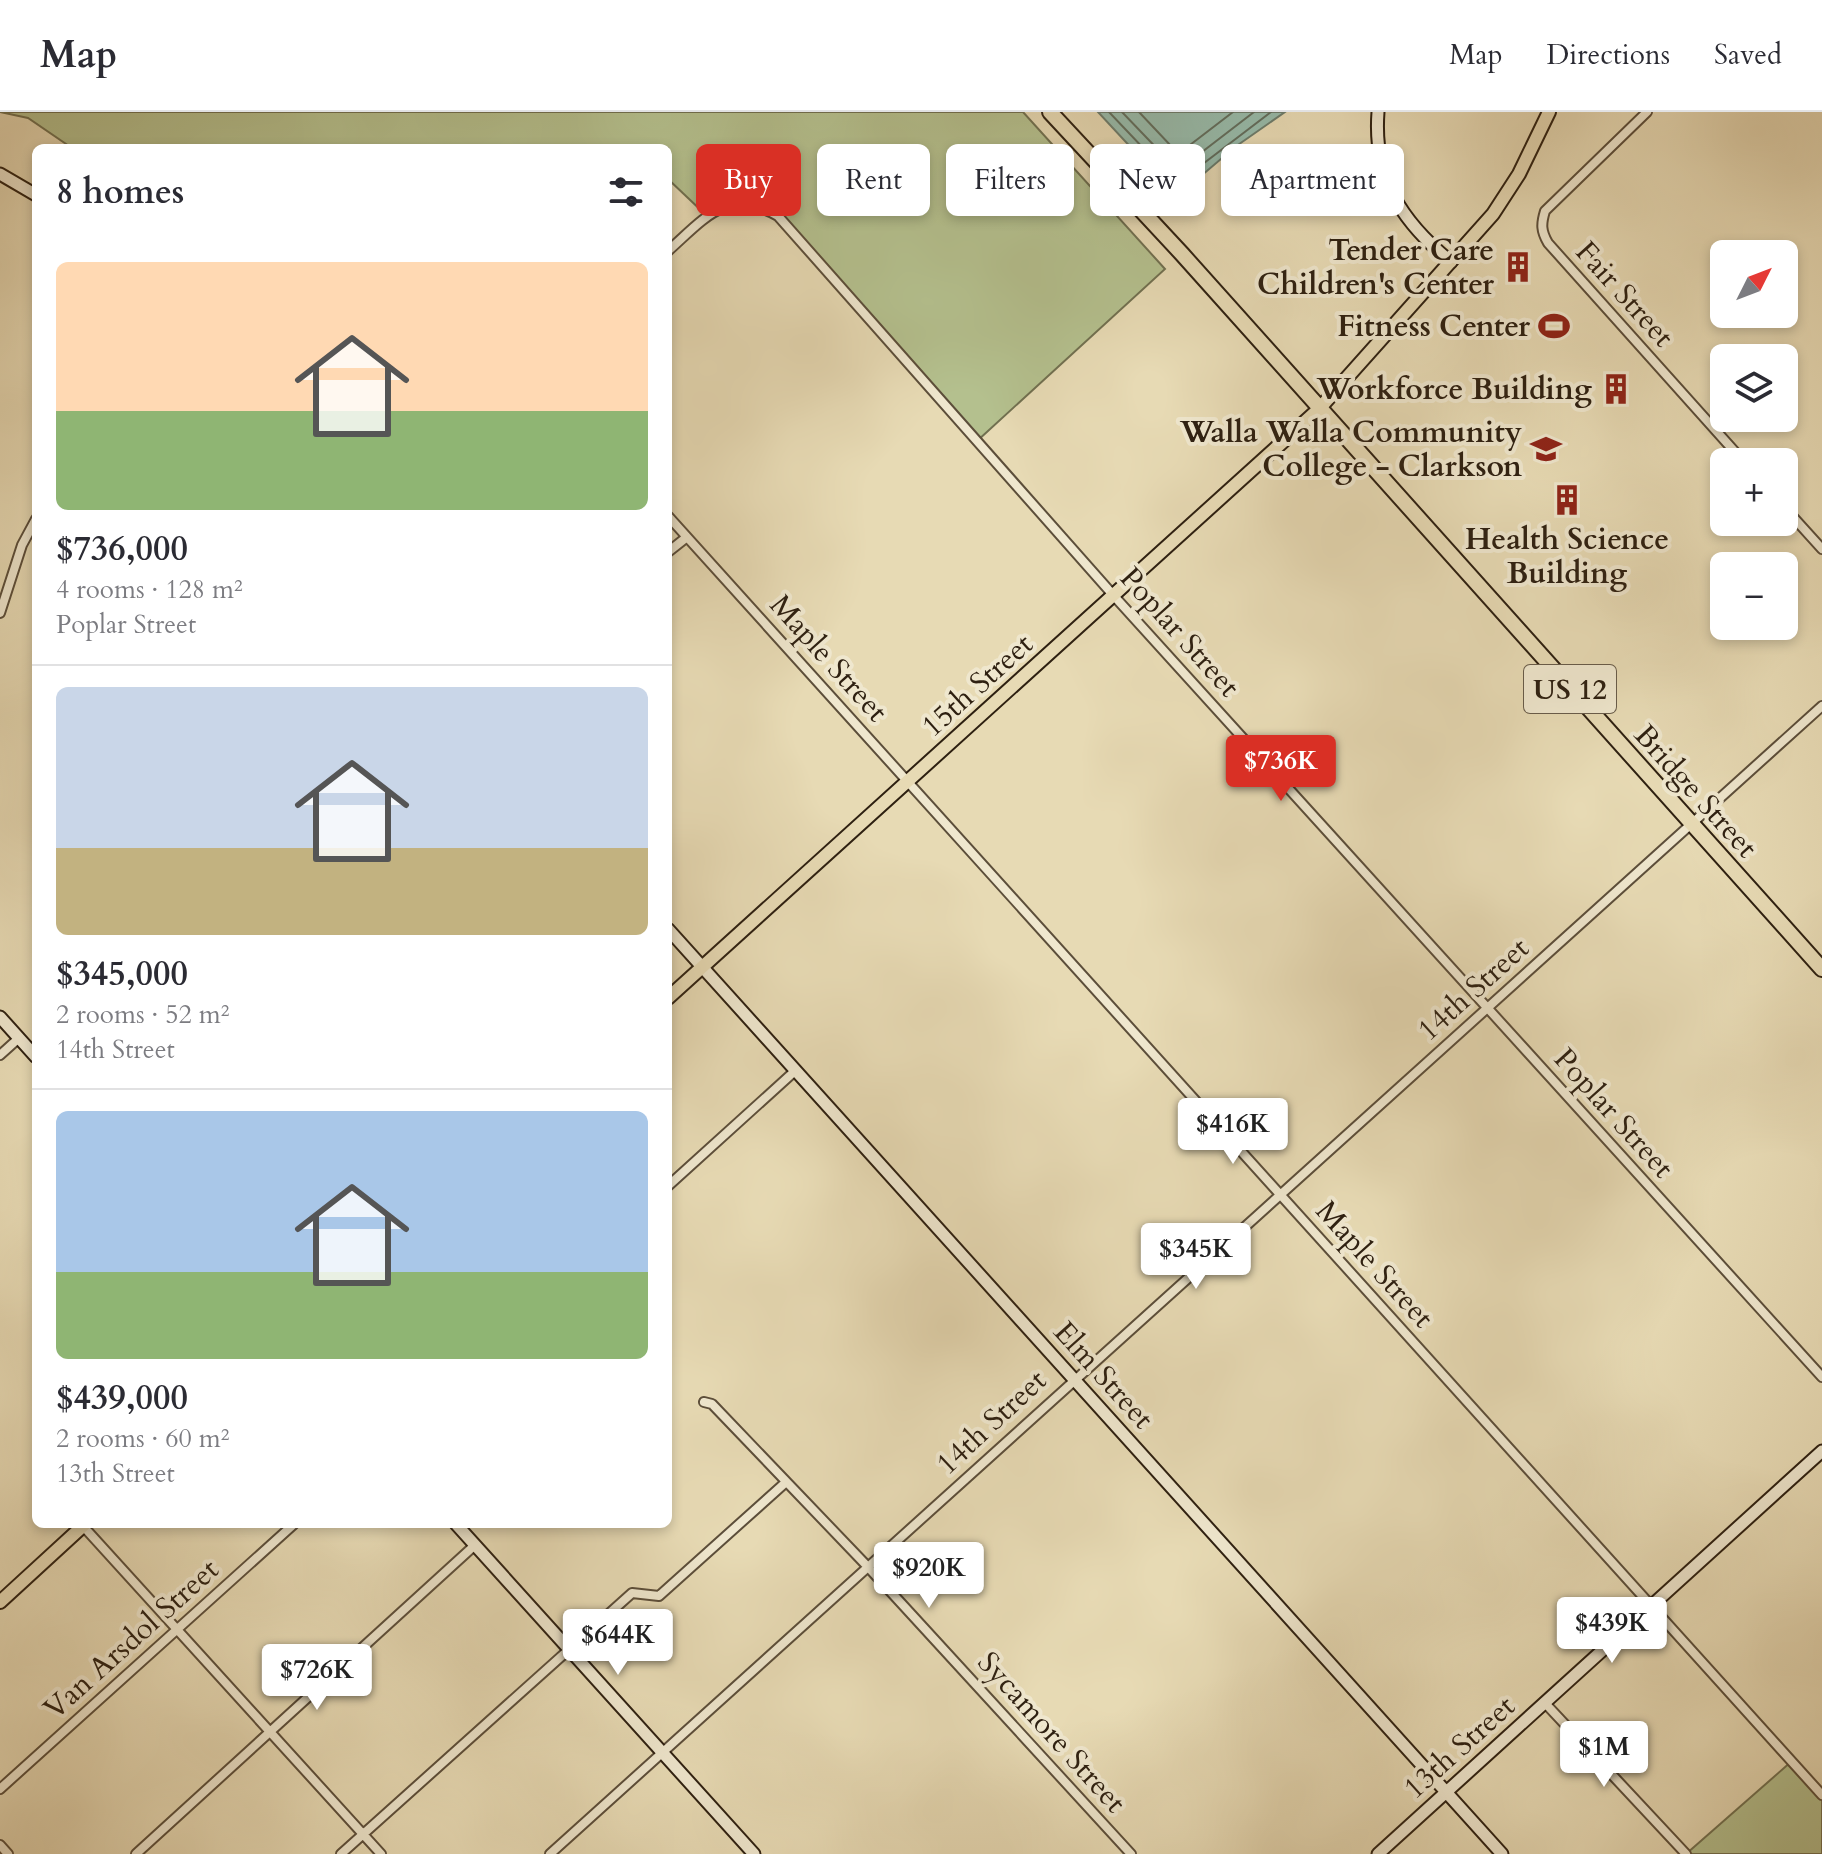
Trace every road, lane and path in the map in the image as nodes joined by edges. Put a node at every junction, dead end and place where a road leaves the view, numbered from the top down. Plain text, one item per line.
1 (1050, 112) edge
2 (1378, 112) edge
3 (1549, 112) edge
4 (1647, 112) edge
5 (0, 174) edge
6 (32, 193) edge
7 (672, 247) edge
8 (1451, 262) junction
9 (1319, 409) junction
10 (1731, 448) edge
11 (672, 520) edge
12 (1798, 522) edge
13 (32, 528) edge
14 (687, 537) junction
15 (672, 549) edge
16 (1822, 549) edge
17 (1114, 596) junction
18 (0, 613) edge
19 (1822, 706) edge
20 (908, 782) junction
21 (1692, 823) junction
22 (672, 933) edge
23 (702, 967) junction
24 (1822, 969) edge
25 (672, 994) edge
26 (1487, 1008) junction
27 (0, 1017) edge
28 (19, 1038) junction
29 (32, 1053) edge
30 (0, 1055) edge
31 (796, 1070) junction
32 (672, 1182) edge
33 (1280, 1195) junction
34 (1822, 1377) edge
35 (1074, 1378) junction
36 (704, 1402) dead end
37 (1822, 1451) edge
38 (785, 1483) junction
39 (81, 1528) edge
40 (87, 1528) edge
41 (290, 1528) edge
42 (460, 1528) edge
43 (475, 1545) junction
44 (868, 1567) junction
45 (0, 1602) edge
46 (1652, 1605) junction
47 (177, 1630) junction
48 (569, 1648) junction
49 (1544, 1702) junction
50 (271, 1732) junction
51 (662, 1752) junction
52 (0, 1789) edge
53 (1446, 1792) junction
54 (1822, 1795) edge
55 (363, 1834) junction
56 (0, 1845) edge
57 (8, 1854) edge
58 (136, 1854) edge
59 (341, 1854) edge
60 (381, 1854) edge
61 (550, 1854) edge
62 (754, 1854) edge
63 (1131, 1854) edge
64 (1378, 1854) edge
65 (1502, 1854) edge
66 (1686, 1854) edge

1 - 9 highway, Bridge Street / US 12
2 - 8 main road
3 - 8 main road, 15th Street
4 - 10 street, Fair Street
5 - 6 main road
7 - 17 street, Poplar Street
8 - 9 main road, 15th Street
9 - 17 main road, 15th Street
9 - 21 highway, Bridge Street / US 12
11 - 14 street, Maple Street
12 - 16 street
13 - 18 street
14 - 15 street
14 - 20 street, Maple Street
17 - 20 main road, 15th Street
17 - 26 street, Poplar Street
19 - 21 street, 14th Street
20 - 23 main road, 15th Street
20 - 33 street, Maple Street
21 - 24 highway, Bridge Street / US 12
21 - 26 street, 14th Street
22 - 23 main road, Elm Street
23 - 25 main road, 15th Street
23 - 31 main road, Elm Street
26 - 33 street, 14th Street
26 - 34 street, Poplar Street
27 - 28 main road
28 - 29 main road
28 - 30 street
31 - 32 street
31 - 35 main road, Elm Street
33 - 35 street, 14th Street
33 - 46 street, Maple Street
35 - 44 street, 14th Street
35 - 53 main road, Elm Street
36 - 38 street, Sycamore Street
37 - 46 main road, 13th Street
38 - 44 street, Sycamore Street
38 - 48 street
39 - 45 main road
40 - 47 street
41 - 47 street, Van Arsdol Street
42 - 43 main road
43 - 48 main road
43 - 50 street
44 - 51 street, 14th Street
44 - 63 street, Sycamore Street
46 - 49 main road, 13th Street
46 - 54 street, Maple Street
47 - 50 street
47 - 52 street, Van Arsdol Street
48 - 51 main road
48 - 55 street
49 - 53 main road, 13th Street
49 - 66 street
50 - 55 street
50 - 58 street
51 - 61 street, 14th Street
51 - 62 main road
53 - 64 main road, 13th Street
53 - 65 main road, Elm Street
55 - 59 street
55 - 60 street
56 - 57 street

